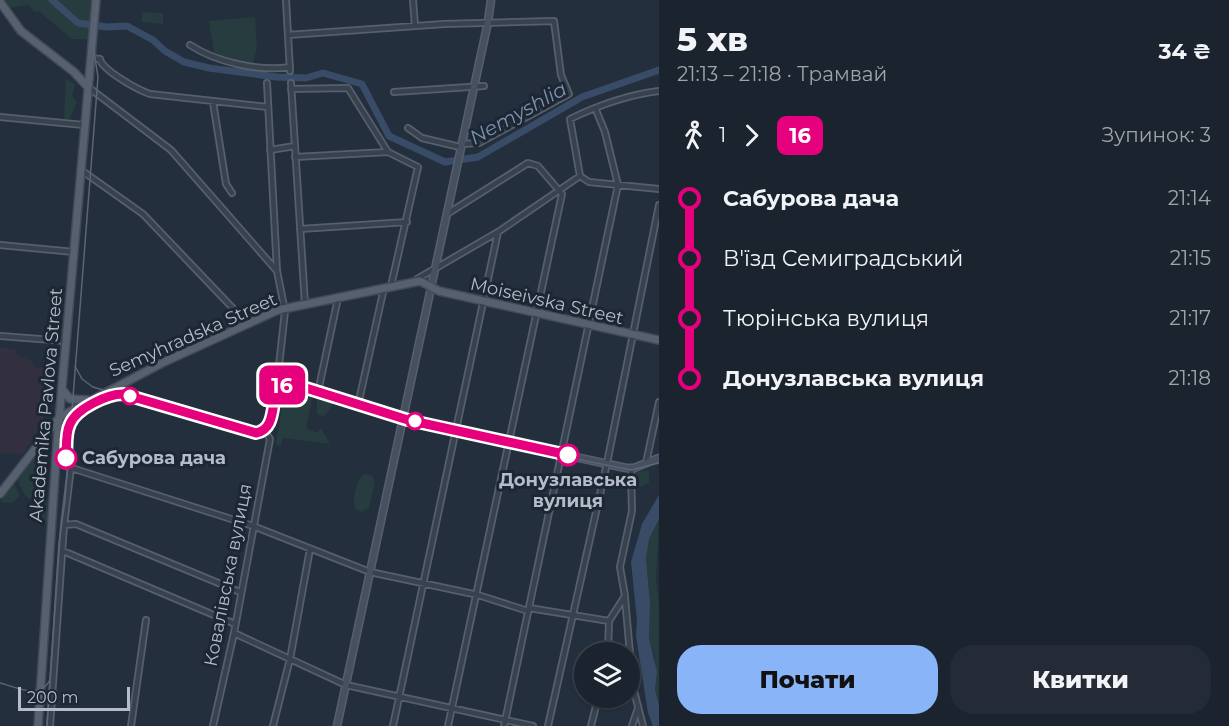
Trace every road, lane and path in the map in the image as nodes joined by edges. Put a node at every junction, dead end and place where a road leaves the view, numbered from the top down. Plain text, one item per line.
1 (96, 0) edge
2 (286, 0) edge
3 (413, 0) edge
4 (491, 0) edge
5 (0, 2) edge
6 (488, 22) junction
7 (415, 26) junction
8 (288, 35) junction
9 (190, 45) dead end
10 (90, 58) junction
11 (291, 82) dead end
12 (267, 83) dead end
13 (473, 86) junction
14 (484, 86) dead end
15 (88, 87) junction
16 (291, 89) junction
17 (659, 91) edge
18 (394, 92) dead end
19 (213, 102) junction
20 (268, 107) junction
21 (596, 110) junction
22 (0, 117) edge
23 (84, 125) junction
24 (408, 128) dead end
25 (295, 146) junction
26 (460, 147) junction
27 (270, 150) junction
28 (388, 152) junction
29 (296, 157) junction
30 (81, 170) junction
31 (580, 176) junction
32 (618, 185) junction
33 (659, 189) edge
34 (559, 190) junction
35 (232, 193) dead end
36 (659, 205) edge
37 (447, 214) junction
38 (407, 222) junction
39 (300, 229) junction
40 (498, 232) junction
41 (0, 245) edge
42 (74, 252) junction
43 (277, 271) junction
44 (434, 272) junction
45 (415, 280) junction
46 (388, 287) junction
47 (430, 287) junction
48 (338, 298) junction
49 (484, 302) junction
50 (305, 305) junction
51 (285, 308) junction
52 (536, 313) junction
53 (247, 323) junction
54 (589, 326) junction
55 (633, 335) junction
56 (0, 336) edge
57 (659, 340) edge
58 (66, 341) junction
59 (282, 385) junction
60 (62, 389) junction
61 (108, 390) junction
62 (318, 392) junction
63 (90, 400) junction
64 (659, 402) edge
65 (358, 405) junction
66 (60, 417) junction
67 (402, 418) junction
68 (265, 431) junction
69 (455, 431) junction
70 (42, 440) junction
71 (57, 444) junction
72 (509, 444) junction
73 (562, 455) junction
74 (659, 458) edge
75 (56, 463) junction
76 (646, 463) junction
77 (606, 464) junction
78 (70, 467) junction
79 (631, 469) junction
80 (0, 494) edge
81 (64, 525) junction
82 (253, 526) junction
83 (310, 549) junction
84 (63, 551) junction
85 (370, 572) junction
86 (423, 582) junction
87 (240, 592) junction
88 (478, 595) junction
89 (625, 596) junction
90 (529, 609) junction
91 (573, 617) junction
92 (146, 620) dead end
93 (609, 621) junction
94 (236, 624) junction
95 (234, 633) junction
96 (608, 642) edge
97 (629, 642) edge
98 (290, 659) junction
99 (345, 685) junction
100 (398, 698) junction
101 (452, 708) junction
102 (596, 708) edge
103 (638, 708) joint
104 (505, 723) edge
105 (38, 726) edge
106 (50, 726) edge
107 (131, 726) edge
108 (213, 726) edge
109 (273, 726) edge
110 (337, 726) edge
111 (393, 726) edge
112 (448, 726) edge
113 (533, 726) edge
114 (548, 726) edge
115 (591, 726) edge
116 (632, 726) edge
117 (643, 726) edge

1 - 10 main road, Akademika Pavlova Street
2 - 8 street
3 - 7 street
4 - 6 main road
5 - 15 main road
6 - 7 street
6 - 13 main road
6 - 26 street
7 - 8 street
8 - 9 street
10 - 15 main road, Akademika Pavlova Street
10 - 19 street
11 - 16 street
12 - 20 street
13 - 14 street
13 - 18 street
13 - 26 main road
15 - 23 main road, Akademika Pavlova Street
15 - 43 street
16 - 25 street
16 - 28 street
17 - 21 street
19 - 20 street
19 - 35 street
20 - 27 street
21 - 31 street
21 - 32 street
22 - 23 street
23 - 30 main road, Akademika Pavlova Street
24 - 26 street
25 - 27 street
25 - 29 street
26 - 37 main road
27 - 43 street
28 - 29 street
28 - 38 street
29 - 39 street
30 - 42 main road, Akademika Pavlova Street
30 - 53 street
31 - 32 street
31 - 34 street, Semyhradska Street
32 - 33 street
32 - 54 street
34 - 37 street
34 - 40 street, Semyhradska Street
34 - 52 street
36 - 55 street
37 - 44 main road
38 - 39 street
38 - 46 street
39 - 50 street
40 - 44 street, Semyhradska Street
40 - 49 street
41 - 42 street
42 - 58 main road, Akademika Pavlova Street
43 - 51 street
44 - 45 street, Semyhradska Street
44 - 47 main road
45 - 46 main road, Semyhradska Street
45 - 47 main road
46 - 48 main road, Semyhradska Street
46 - 65 street
47 - 49 main road, Moiseivska Street
47 - 67 main road
48 - 50 main road, Semyhradska Street
48 - 62 street
49 - 52 main road, Moiseivska Street
49 - 69 street
50 - 51 main road, Semyhradska Street
51 - 53 main road, Semyhradska Street
51 - 59 street
52 - 54 main road, Moiseivska Street
52 - 72 street
53 - 61 main road, Semyhradska Street
54 - 55 main road, Moiseivska Street
54 - 73 street
55 - 57 main road, Moiseivska Street
55 - 77 street
56 - 58 street
58 - 60 main road, Akademika Pavlova Street
59 - 62 main road
59 - 68 main road
60 - 63 main road
60 - 66 main road, Akademika Pavlova Street
61 - 63 main road, Semyhradska Street
61 - 68 main road
62 - 65 main road
63 - 66 main road, Semyhradska Street
64 - 76 street
65 - 67 main road
66 - 70 main road
66 - 71 main road, Akademika Pavlova Street
67 - 69 main road
67 - 85 main road
68 - 82 street, Ковалівська вулиця
69 - 72 main road
69 - 86 street
70 - 71 main road
70 - 80 main road
71 - 75 main road, Akademika Pavlova Street
72 - 73 main road
72 - 88 street
73 - 77 main road
73 - 90 street
74 - 76 main road
75 - 78 street
75 - 105 main road, Akademika Pavlova Street
76 - 79 main road
77 - 79 main road
77 - 91 street
78 - 81 street, Akademika Pavlova Street
78 - 82 street
79 - 89 street
81 - 84 street, Akademika Pavlova Street
81 - 87 street
82 - 83 street
82 - 87 street, Ковалівська вулиця
83 - 85 street
83 - 98 street
84 - 94 street
84 - 106 street, Akademika Pavlova Street
85 - 86 street
85 - 99 main road
86 - 88 street
86 - 100 street
87 - 94 street, Ковалівська вулиця
88 - 90 street
88 - 101 street
89 - 93 street
89 - 97 street
90 - 91 street
90 - 104 street
91 - 93 street
91 - 114 street
92 - 107 street
93 - 96 street
94 - 95 street, Ковалівська вулиця
95 - 98 street
95 - 108 street, Ковалівська вулиця
98 - 99 street
98 - 109 street
99 - 100 street
99 - 110 main road
100 - 101 street
100 - 111 street
101 - 104 street
101 - 112 street
102 - 115 street
103 - 116 street
103 - 117 street
104 - 113 street

